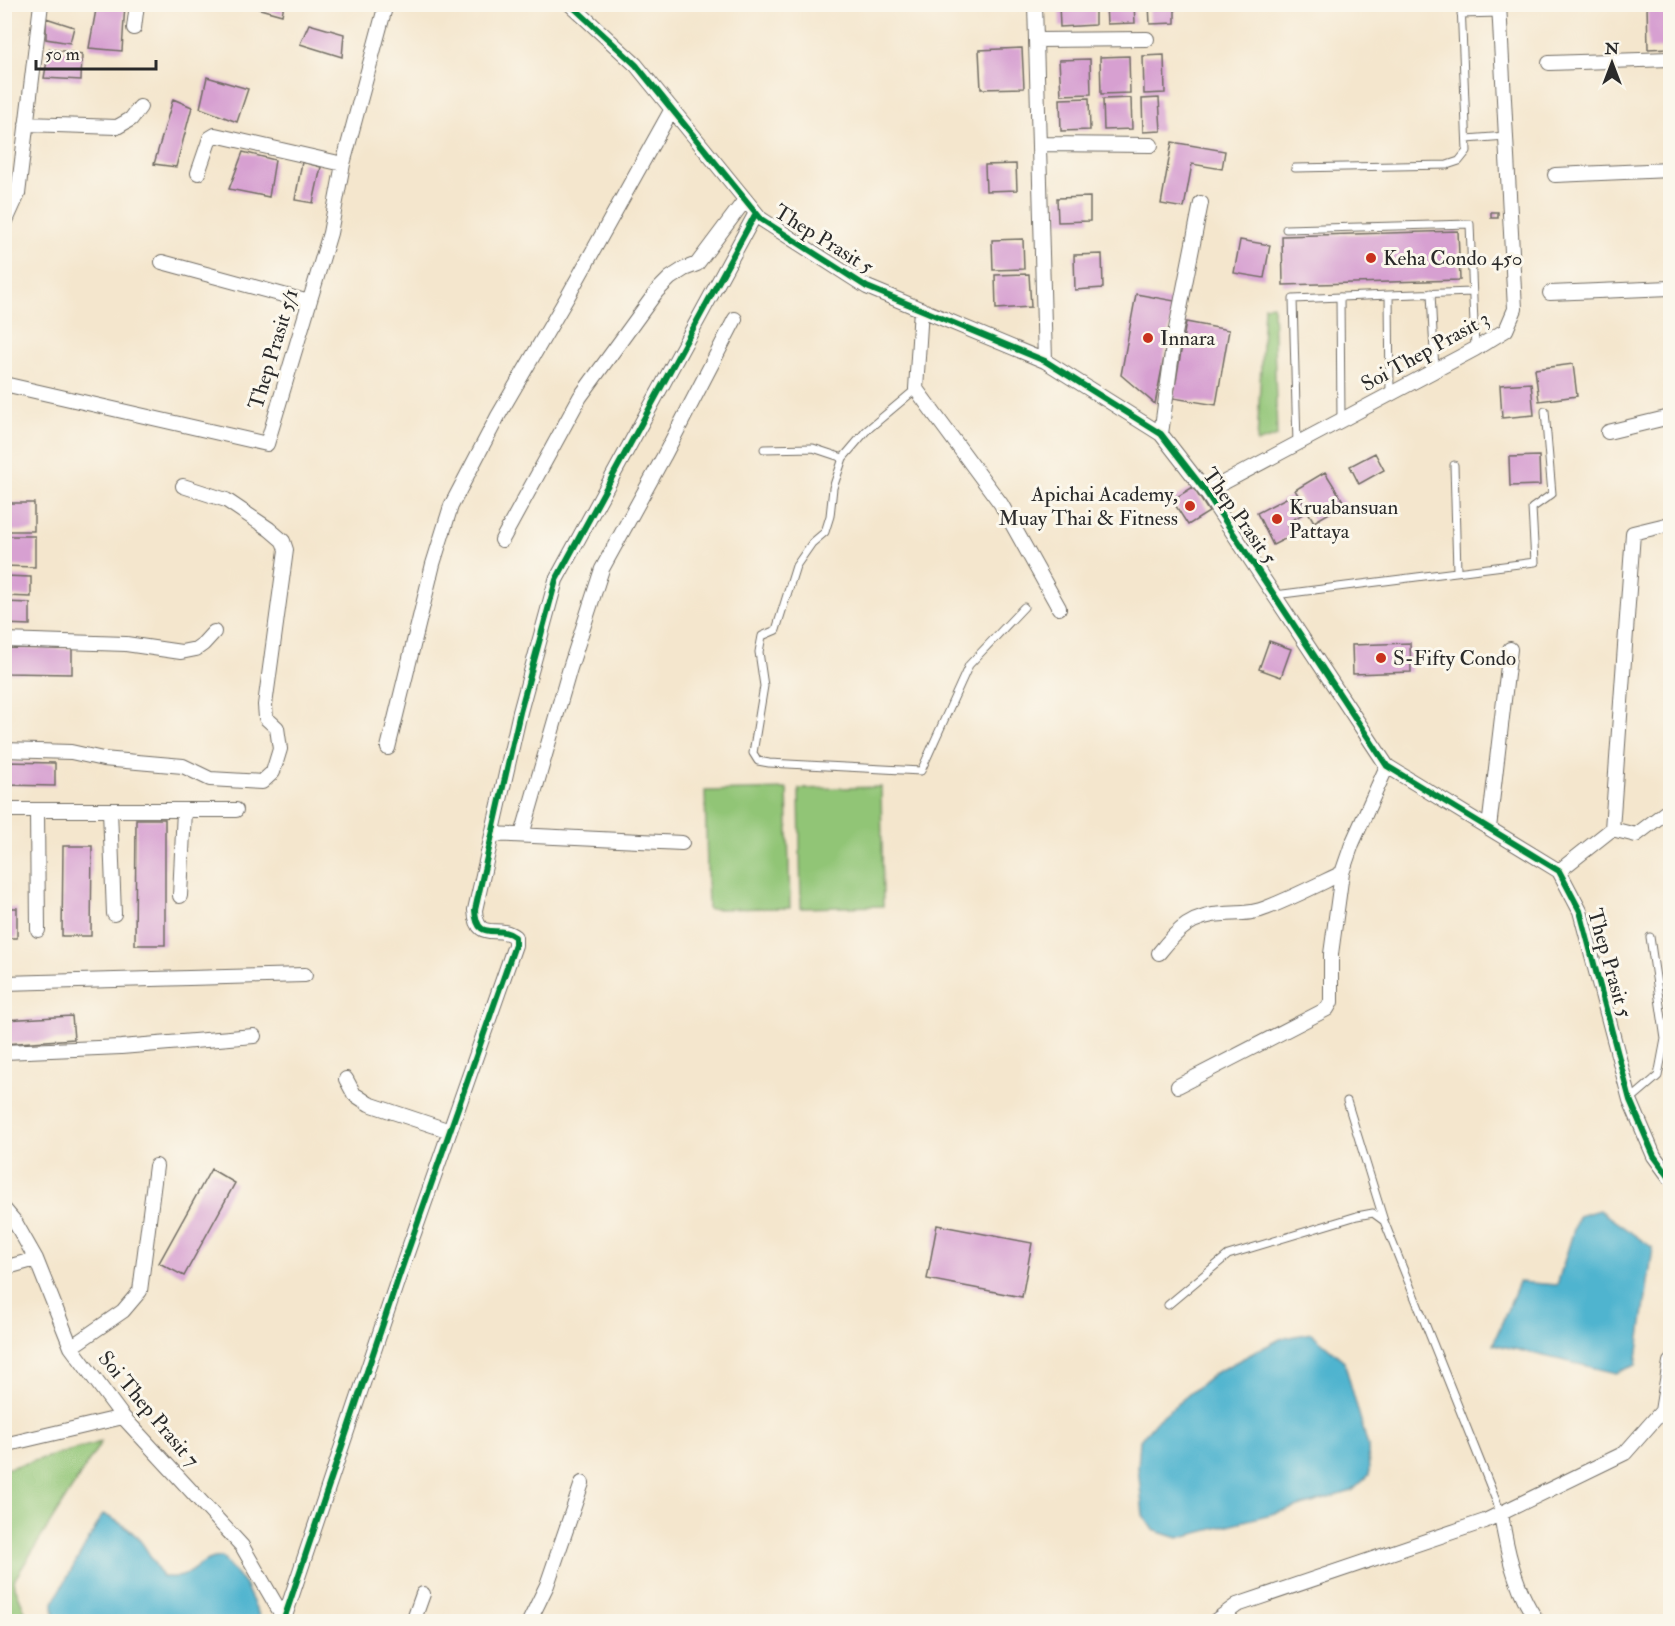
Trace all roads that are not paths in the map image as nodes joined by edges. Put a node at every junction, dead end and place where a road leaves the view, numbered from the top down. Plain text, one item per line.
1 (40, 4) edge
2 (136, 4) edge
3 (386, 4) edge
4 (570, 4) edge
5 (1035, 4) edge
6 (1461, 4) edge
7 (1499, 9) edge
8 (1461, 14) junction
9 (134, 28) dead end
10 (1147, 39) dead end
11 (1036, 40) junction
12 (1671, 59) edge
13 (1549, 63) dead end
14 (140, 107) dead end
15 (672, 110) junction
16 (26, 124) junction
17 (1507, 136) junction
18 (1467, 138) junction
19 (1040, 144) junction
20 (1150, 145) dead end
21 (343, 164) junction
22 (1295, 168) dead end
23 (1671, 170) edge
24 (198, 173) dead end
25 (1555, 175) dead end
26 (745, 200) junction
27 (1201, 203) dead end
28 (756, 213) junction
29 (4, 225) edge
30 (1286, 229) dead end
31 (162, 262) dead end
32 (1671, 288) edge
33 (1472, 292) junction
34 (1431, 293) junction
35 (1550, 293) dead end
36 (1389, 295) junction
37 (1340, 297) junction
38 (309, 302) junction
39 (921, 309) junction
40 (735, 319) dead end
41 (1475, 350) junction
42 (1045, 361) junction
43 (1435, 372) junction
44 (4, 384) edge
45 (916, 389) junction
46 (1390, 395) junction
47 (1545, 411) dead end
48 (1671, 417) edge
49 (1341, 421) junction
50 (1608, 432) dead end
51 (1161, 435) junction
52 (1297, 444) junction
53 (764, 449) dead end
54 (843, 458) junction
55 (1454, 465) dead end
56 (183, 486) dead end
57 (1206, 492) junction
58 (1671, 524) edge
59 (502, 540) dead end
60 (1457, 572) junction
61 (1275, 595) junction
62 (1024, 607) dead end
63 (1059, 608) dead end
64 (214, 632) dead end
65 (4, 640) edge
66 (1510, 649) dead end
67 (388, 748) dead end
68 (4, 750) edge
69 (1387, 766) junction
70 (1671, 809) edge
71 (4, 810) edge
72 (37, 810) junction
73 (110, 810) junction
74 (184, 810) junction
75 (236, 810) dead end
76 (1489, 828) junction
77 (1612, 829) junction
78 (493, 834) junction
79 (522, 835) junction
80 (682, 843) dead end
81 (1559, 871) junction
82 (1342, 873) junction
83 (180, 897) dead end
84 (114, 914) dead end
85 (38, 930) dead end
86 (1650, 937) dead end
87 (1159, 953) dead end
88 (305, 975) dead end
89 (4, 983) edge
90 (254, 1036) dead end
91 (4, 1052) edge
92 (346, 1079) dead end
93 (1178, 1086) dead end
94 (1630, 1100) junction
95 (1347, 1101) dead end
96 (450, 1131) junction
97 (156, 1166) dead end
98 (1671, 1178) edge
99 (4, 1209) edge
100 (1384, 1221) junction
101 (36, 1259) junction
102 (4, 1268) edge
103 (1168, 1305) dead end
104 (71, 1347) junction
105 (1671, 1362) edge
106 (123, 1417) junction
107 (4, 1445) edge
108 (582, 1483) dead end
109 (1501, 1513) junction
110 (423, 1594) dead end
111 (285, 1620) edge
112 (413, 1622) edge
113 (529, 1622) edge
114 (1214, 1622) edge
115 (1538, 1622) edge

1 - 16 street
2 - 9 street
3 - 21 street, Thep Prasit 5/1
4 - 15 street, Thep Prasit 5
5 - 11 street
6 - 8 lane
7 - 8 lane
7 - 17 street, Soi Thep Prasit 3
8 - 18 lane
10 - 11 street
11 - 19 street
12 - 13 street
14 - 16 street
15 - 26 street, Thep Prasit 5
15 - 67 street
16 - 29 street
17 - 18 lane
17 - 41 street, Soi Thep Prasit 3
18 - 22 lane
19 - 20 street
19 - 42 street
21 - 24 street
21 - 38 street, Thep Prasit 5/1
23 - 25 street
26 - 28 street, Thep Prasit 5
26 - 59 street
27 - 51 street
28 - 39 street, Thep Prasit 5
28 - 78 street
30 - 33 lane
31 - 38 street
32 - 35 street
33 - 34 lane
33 - 41 lane
34 - 36 lane
34 - 43 lane
36 - 37 lane
36 - 46 lane
37 - 49 lane
37 - 52 lane
38 - 44 street, Thep Prasit 5/1
39 - 42 street, Thep Prasit 5
39 - 45 street
40 - 79 street
41 - 43 street, Soi Thep Prasit 3
42 - 51 street, Thep Prasit 5
43 - 46 street, Soi Thep Prasit 3
45 - 54 lane
45 - 63 street
46 - 49 street, Soi Thep Prasit 3
47 - 60 lane
48 - 50 street
49 - 52 street, Soi Thep Prasit 3
51 - 57 street, Thep Prasit 5
52 - 57 street, Soi Thep Prasit 3
53 - 54 lane
54 - 62 lane
55 - 60 lane
56 - 68 street
57 - 61 street, Thep Prasit 5
58 - 77 street
60 - 61 lane
61 - 69 street, Thep Prasit 5
64 - 65 street
66 - 76 street
69 - 76 street, Thep Prasit 5
69 - 82 street
70 - 77 street
71 - 72 street
72 - 73 street
72 - 85 street
73 - 74 street
73 - 84 street
74 - 75 street
74 - 83 street
76 - 81 street, Thep Prasit 5
77 - 81 street
78 - 79 street
78 - 96 street
79 - 80 street
81 - 94 street, Thep Prasit 5
82 - 87 street
82 - 93 street
86 - 94 lane
88 - 89 street
90 - 91 street
92 - 96 street
94 - 98 street, Thep Prasit 5
95 - 100 lane
96 - 111 street
97 - 104 street
99 - 101 street, Soi Thep Prasit 7
100 - 103 lane
100 - 109 lane
101 - 102 street
101 - 104 street, Soi Thep Prasit 7
104 - 106 street, Soi Thep Prasit 7
105 - 109 street
106 - 107 street
106 - 111 street, Soi Thep Prasit 7
108 - 113 street
109 - 114 street
109 - 115 street
110 - 112 street

